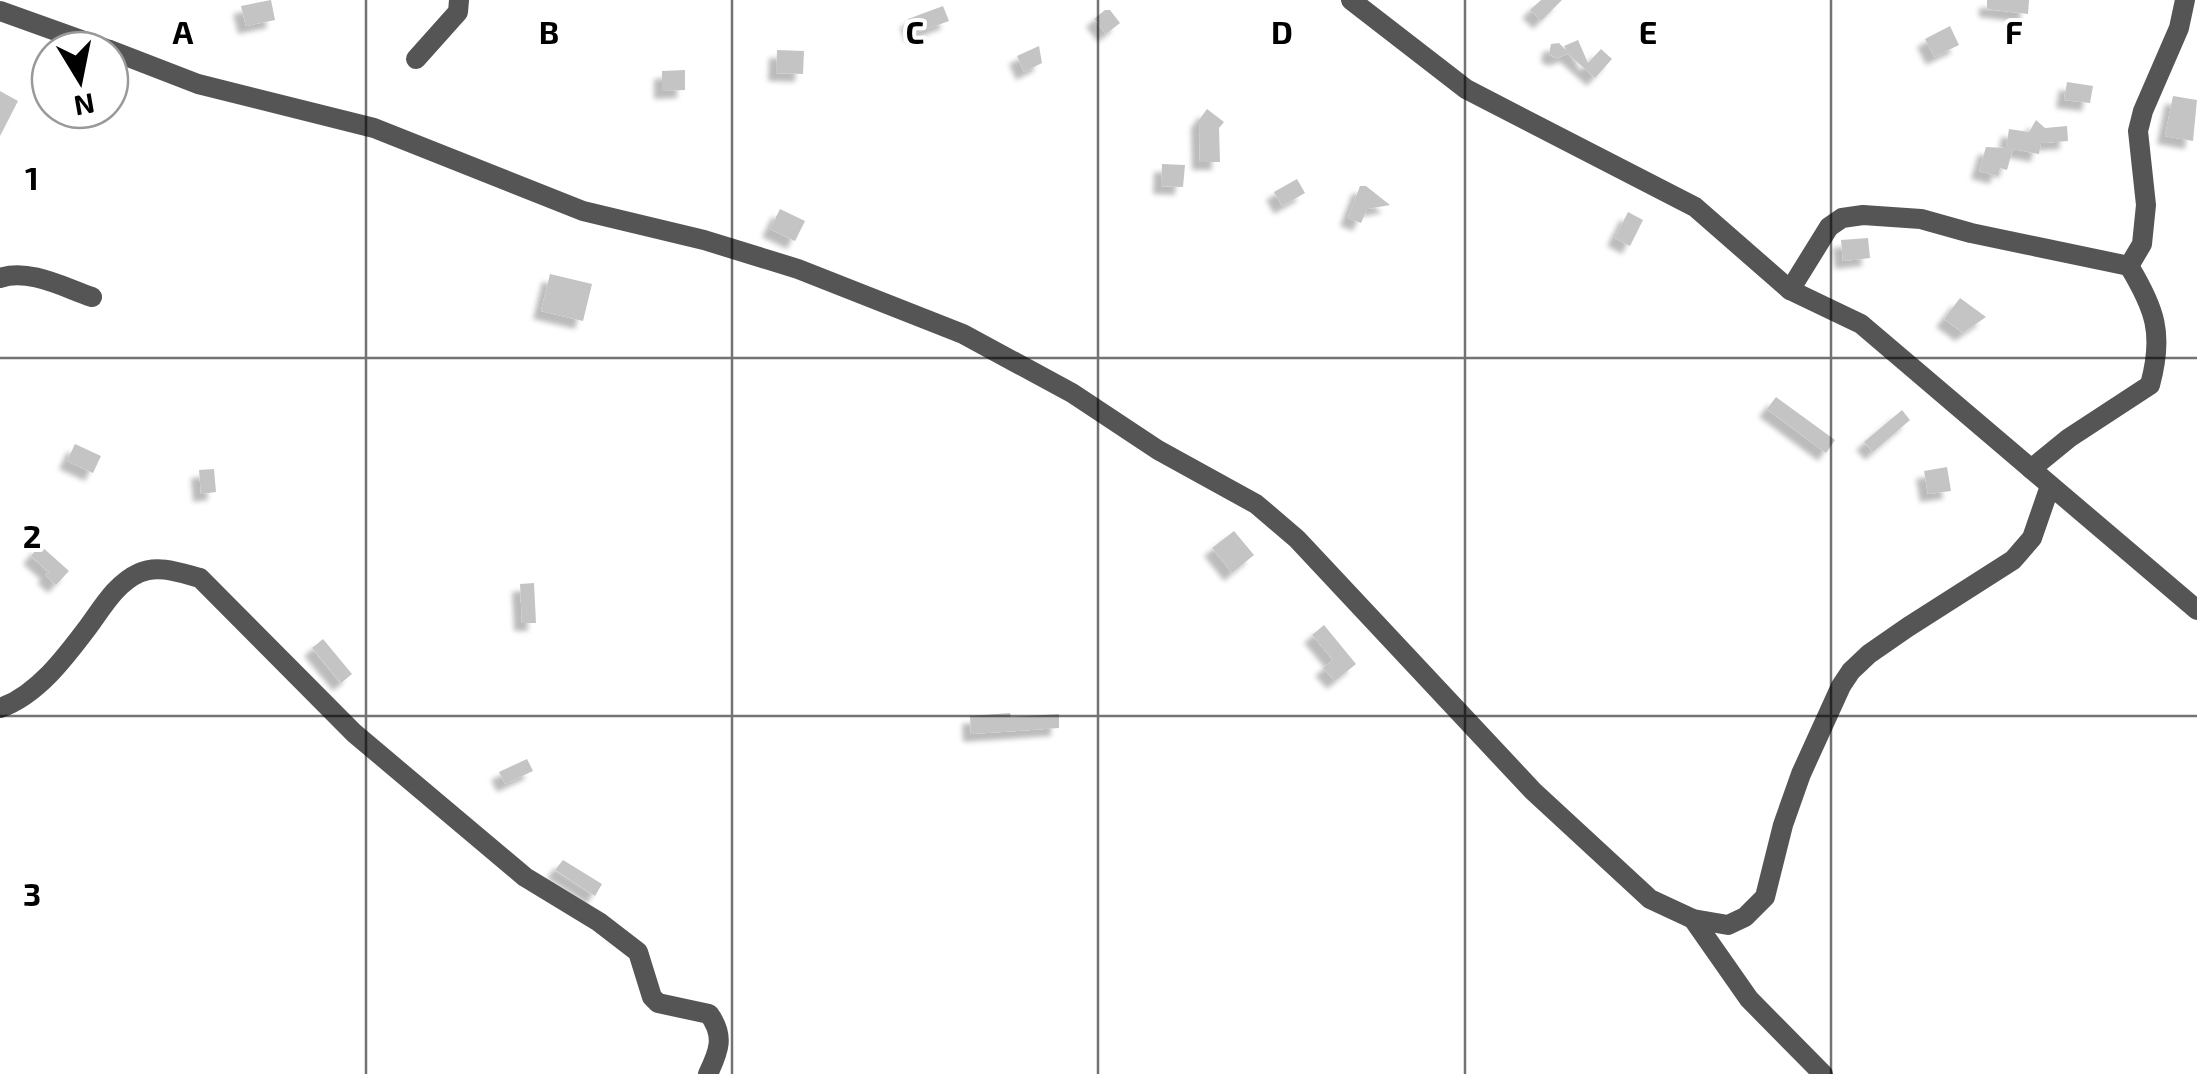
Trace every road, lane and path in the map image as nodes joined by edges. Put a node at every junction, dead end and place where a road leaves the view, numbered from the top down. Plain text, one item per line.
1 (459, 0) edge
2 (1351, 0) edge
3 (2185, 0) edge
4 (0, 11) edge
5 (54, 30) edge
6 (130, 58) edge
7 (416, 59) dead end
8 (2129, 266) junction
9 (0, 278) edge
10 (1790, 290) junction
11 (92, 296) dead end
12 (2031, 469) junction
13 (2050, 486) junction
14 (2197, 610) edge
15 (0, 708) edge
16 (1692, 919) junction
17 (708, 1074) edge
18 (1823, 1074) edge

1 - 7 street
2 - 10 street
3 - 8 street
4 - 5 street
6 - 16 street
8 - 10 street
8 - 12 street
9 - 11 street
10 - 12 street
12 - 13 street
13 - 14 street
13 - 16 street
15 - 17 street
16 - 18 street

